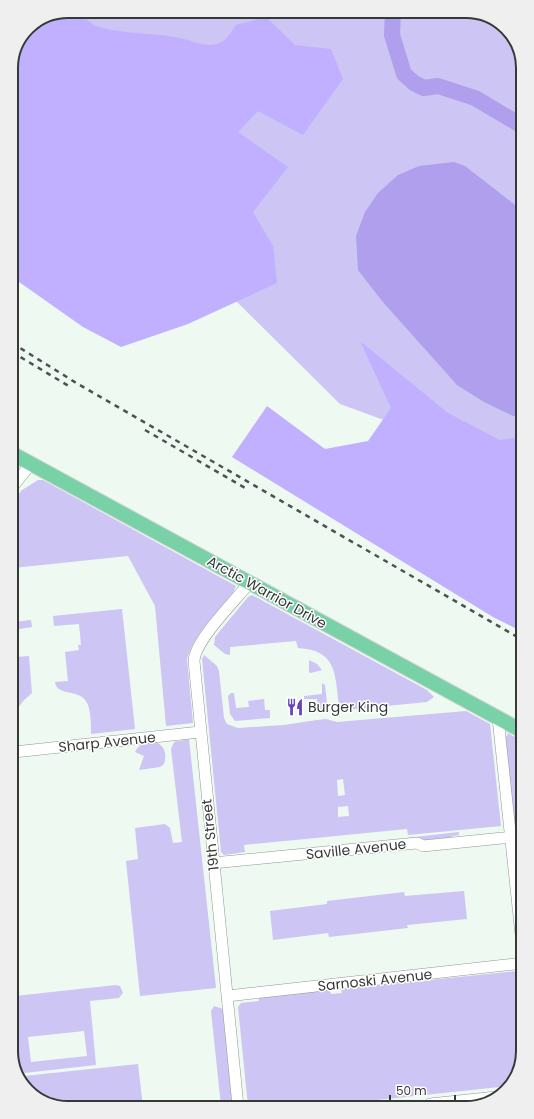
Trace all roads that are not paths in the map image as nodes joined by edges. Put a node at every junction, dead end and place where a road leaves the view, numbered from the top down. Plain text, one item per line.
1 (18, 457) edge
2 (31, 464) junction
3 (18, 480) edge
4 (250, 582) junction
5 (498, 718) junction
6 (516, 727) edge
7 (200, 732) junction
8 (18, 752) edge
9 (516, 831) edge
10 (516, 837) edge
11 (214, 863) junction
12 (516, 964) edge
13 (227, 996) junction
14 (480, 1099) edge
15 (238, 1101) edge
16 (458, 1101) edge

1 - 2 main road, Arctic Warrior Drive
2 - 3 street
2 - 4 main road, Arctic Warrior Drive
4 - 5 main road, Arctic Warrior Drive
4 - 7 street, 19th Street
5 - 6 main road, Arctic Warrior Drive
5 - 9 street
7 - 8 street, Sharp Avenue
7 - 11 street, 19th Street
10 - 11 street, Saville Avenue
11 - 13 street, 19th Street
12 - 13 street, Sarnoski Avenue
13 - 15 street, 19th Street
14 - 16 street

